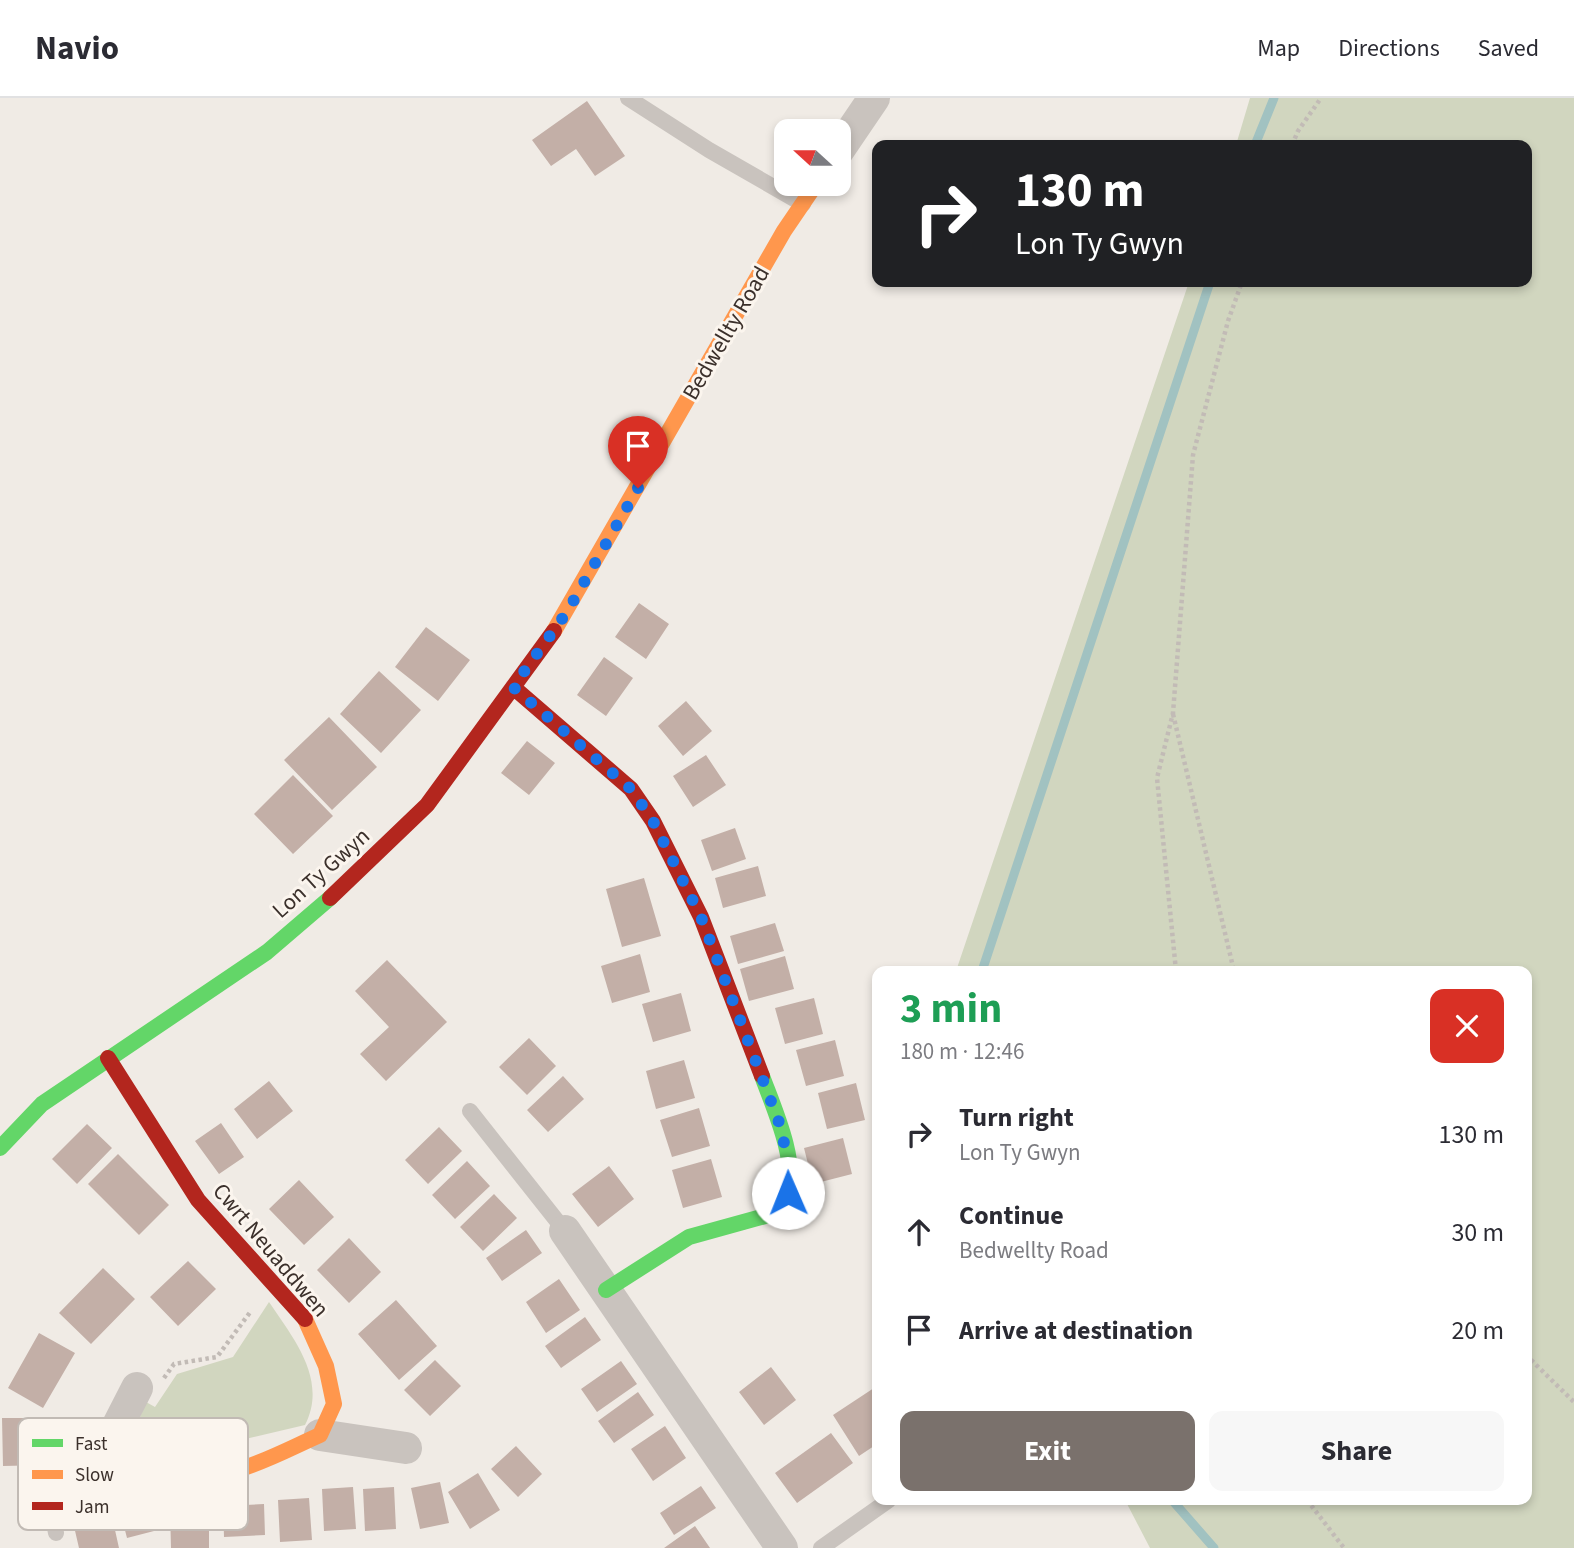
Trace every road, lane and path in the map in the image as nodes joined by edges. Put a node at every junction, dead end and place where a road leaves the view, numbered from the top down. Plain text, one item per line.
1 (628, 98) edge
2 (874, 98) edge
3 (1321, 98) edge
4 (851, 132) edge
5 (1294, 140) edge
6 (808, 196) edge
7 (803, 204) junction
8 (1240, 287) edge
9 (598, 558) joint
10 (513, 687) junction
11 (1173, 713) junction
12 (1176, 966) edge
13 (1233, 966) edge
14 (108, 1058) junction
15 (470, 1111) dead end
16 (0, 1148) edge
17 (565, 1231) joint
18 (271, 1285) junction
19 (606, 1290) junction
20 (1532, 1361) edge
21 (136, 1388) joint
22 (1574, 1402) edge
23 (121, 1418) edge
24 (320, 1435) junction
25 (406, 1448) dead end
26 (248, 1464) edge
27 (881, 1505) edge
28 (1311, 1505) edge
29 (54, 1530) edge
30 (55, 1533) dead end
31 (782, 1548) edge
32 (821, 1548) edge
33 (1345, 1548) edge

1 - 7 lane
2 - 4 street
3 - 5 path
6 - 7 street, Bedwellty Road
7 - 9 street, Bedwellty Road
8 - 11 path
9 - 10 street, Lon Ty Gwyn
10 - 14 street, Lon Ty Gwyn
10 - 19 street
11 - 12 path
11 - 13 path
14 - 16 street, Lon Ty Gwyn
14 - 18 street, Cwrt Neuaddwen
15 - 17 lane
17 - 19 street
18 - 21 path
18 - 24 street, Cwrt Neuaddwen
19 - 31 street
20 - 22 path
21 - 23 street
24 - 25 street
24 - 26 street
27 - 32 lane
28 - 33 path
29 - 30 lane

